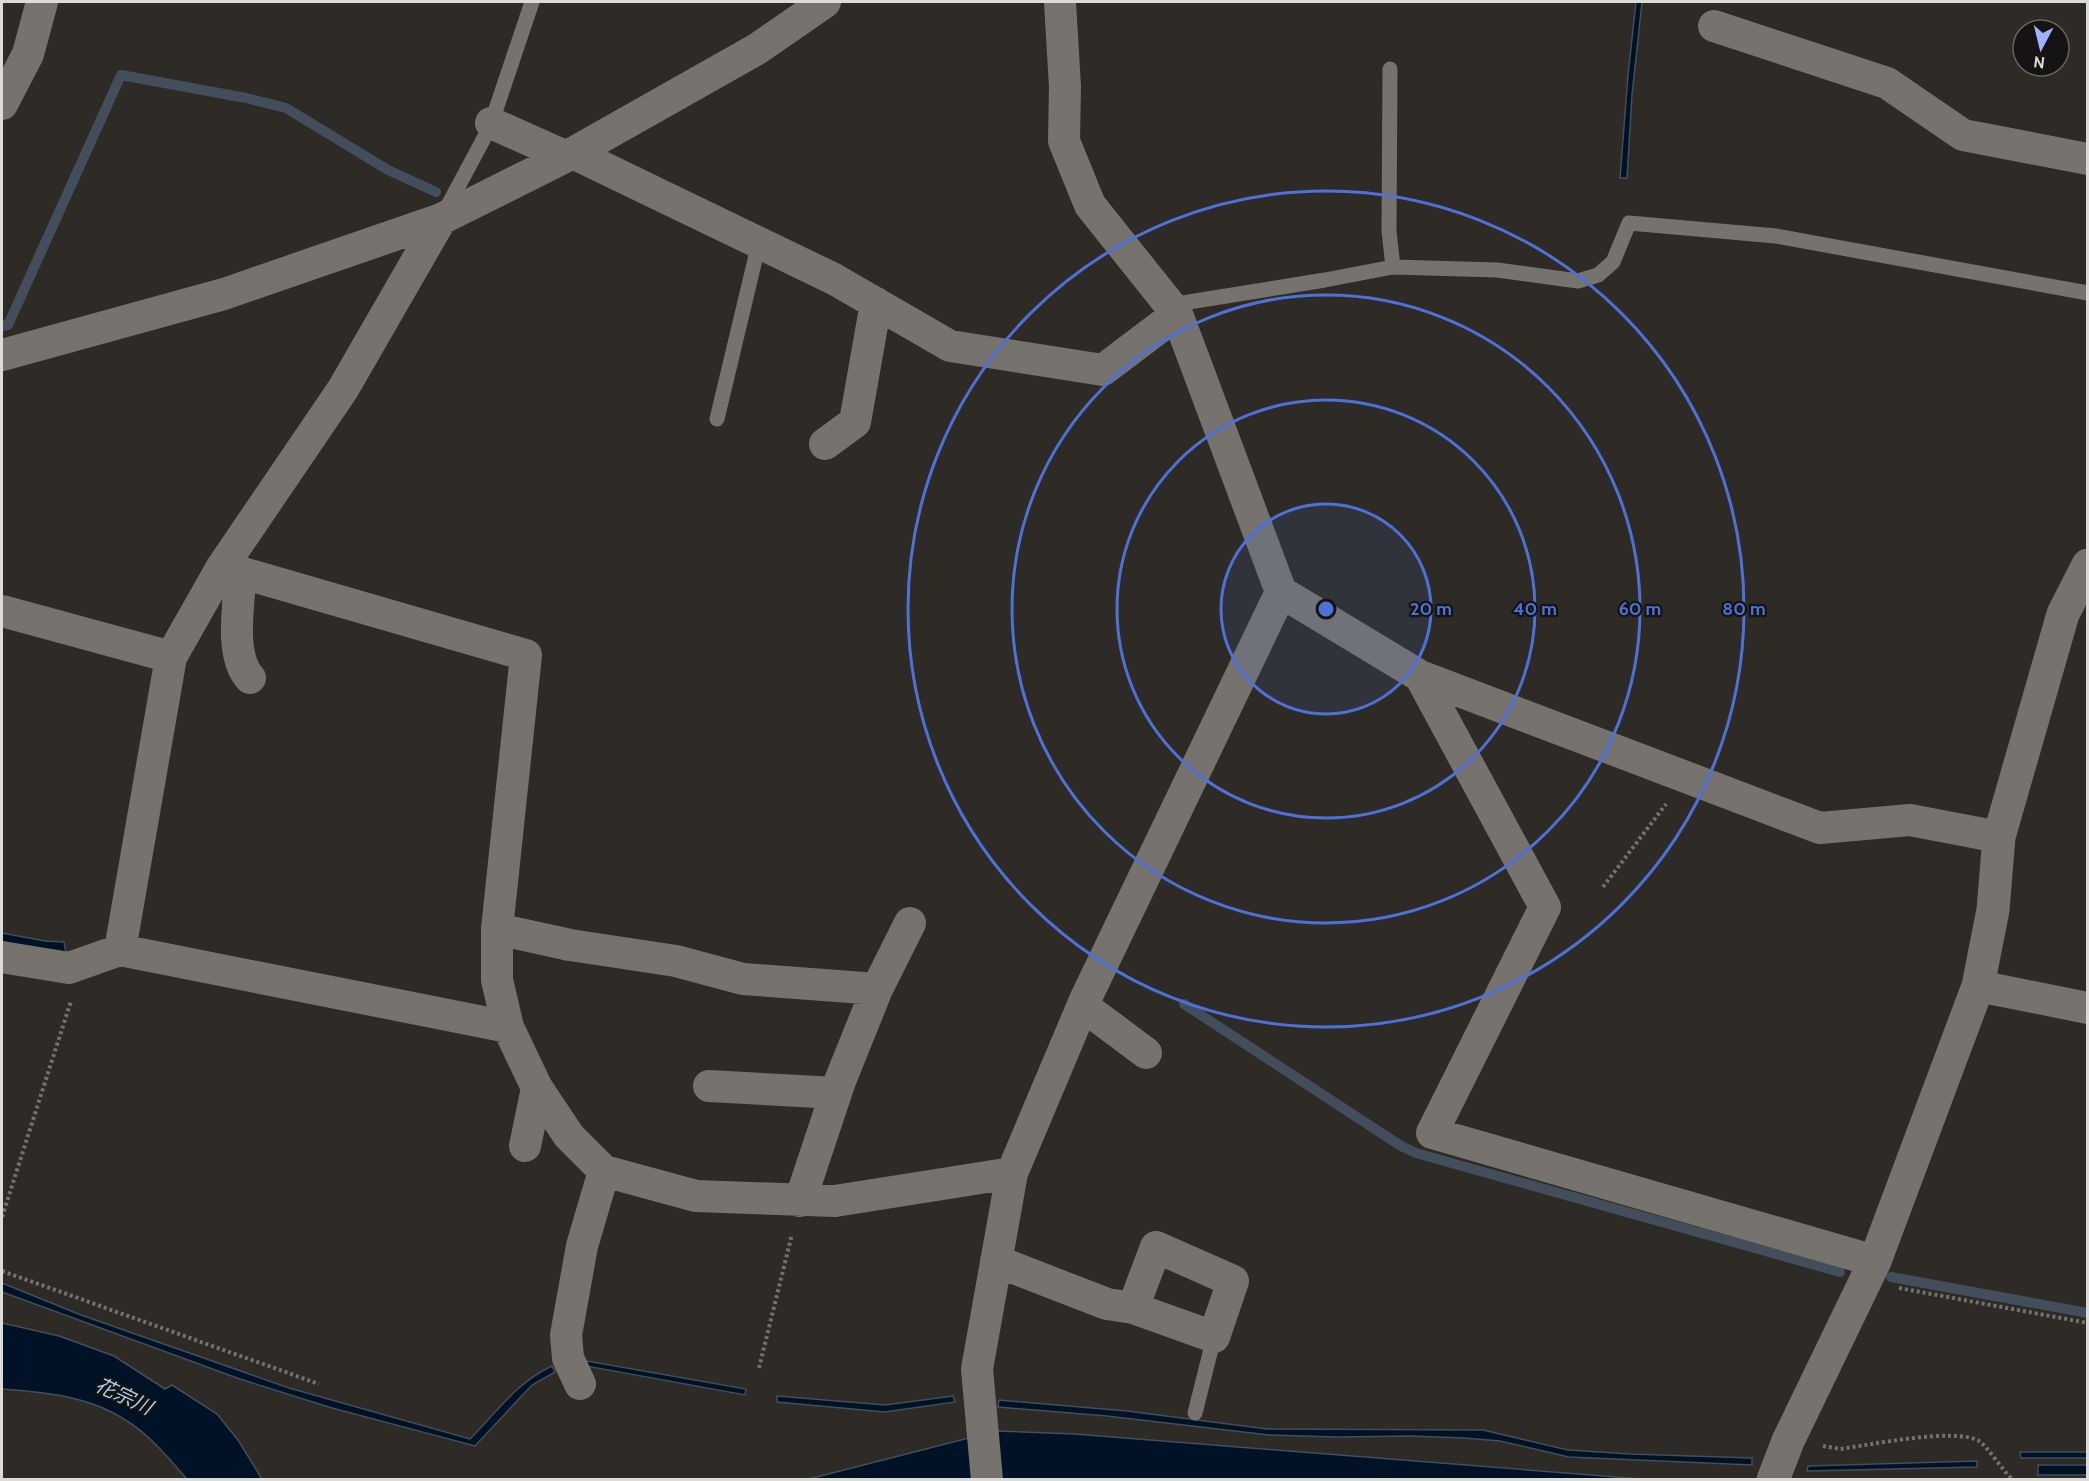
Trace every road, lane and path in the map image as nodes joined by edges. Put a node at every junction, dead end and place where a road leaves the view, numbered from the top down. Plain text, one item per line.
1 (42, 2) edge
2 (532, 2) edge
3 (825, 2) edge
4 (1060, 2) edge
5 (1714, 26) dead end
6 (1390, 69) dead end
7 (2, 104) edge
8 (491, 123) junction
9 (569, 154) junction
10 (2088, 159) edge
11 (441, 219) junction
12 (759, 243) junction
13 (1393, 267) junction
14 (2088, 293) edge
15 (876, 303) junction
16 (1173, 310) junction
17 (2, 355) edge
18 (717, 419) dead end
19 (825, 444) dead end
20 (2088, 565) edge
21 (231, 570) junction
22 (1281, 592) junction
23 (2, 610) edge
24 (171, 657) junction
25 (1420, 676) junction
26 (250, 678) dead end
27 (1686, 777) junction
28 (1999, 837) junction
29 (1603, 887) dead end
30 (910, 923) dead end
31 (497, 929) junction
32 (120, 950) junction
33 (2, 957) edge
34 (83, 963) junction
35 (1978, 986) junction
36 (877, 989) junction
37 (1083, 1006) junction
38 (2088, 1008) edge
39 (508, 1027) junction
40 (1146, 1053) dead end
41 (709, 1086) dead end
42 (537, 1088) junction
43 (836, 1093) junction
44 (525, 1146) dead end
45 (604, 1171) junction
46 (1012, 1173) junction
47 (800, 1201) junction
48 (2, 1217) edge
49 (996, 1261) junction
50 (2, 1271) edge
51 (1870, 1271) junction
52 (1133, 1308) junction
53 (2088, 1323) edge
54 (1214, 1336) junction
55 (759, 1368) dead end
56 (319, 1384) dead end
57 (580, 1384) dead end
58 (1195, 1413) dead end
59 (1789, 1438) junction
60 (987, 1479) edge
61 (1773, 1479) edge
62 (2013, 1479) edge

1 - 7 street
2 - 8 lane
3 - 9 street
4 - 16 street
5 - 10 street
6 - 13 lane
8 - 9 street
8 - 11 lane
9 - 11 street
9 - 12 street
11 - 17 street
11 - 21 street
12 - 15 street
12 - 18 lane
13 - 14 lane
13 - 16 lane
15 - 16 street
15 - 19 street
16 - 22 street
20 - 28 street
21 - 24 street
21 - 26 street
21 - 31 street
22 - 25 street
22 - 37 street
23 - 24 street
24 - 32 street
25 - 27 street
25 - 51 street
27 - 28 street
27 - 29 path
28 - 35 street
30 - 36 street
31 - 36 street
31 - 39 street
32 - 34 street
32 - 39 street
33 - 34 street
34 - 48 path
35 - 38 street
35 - 51 street
36 - 43 street
37 - 40 street
37 - 46 street
39 - 42 street
41 - 43 street
42 - 44 street
42 - 45 street
43 - 47 street
45 - 47 street
45 - 57 street
46 - 47 street
46 - 49 street
47 - 55 path
49 - 52 street
49 - 60 street
50 - 56 path
51 - 53 path
51 - 59 street
52 - 54 street
52 - 54 street
54 - 58 lane
59 - 61 street
59 - 62 path

